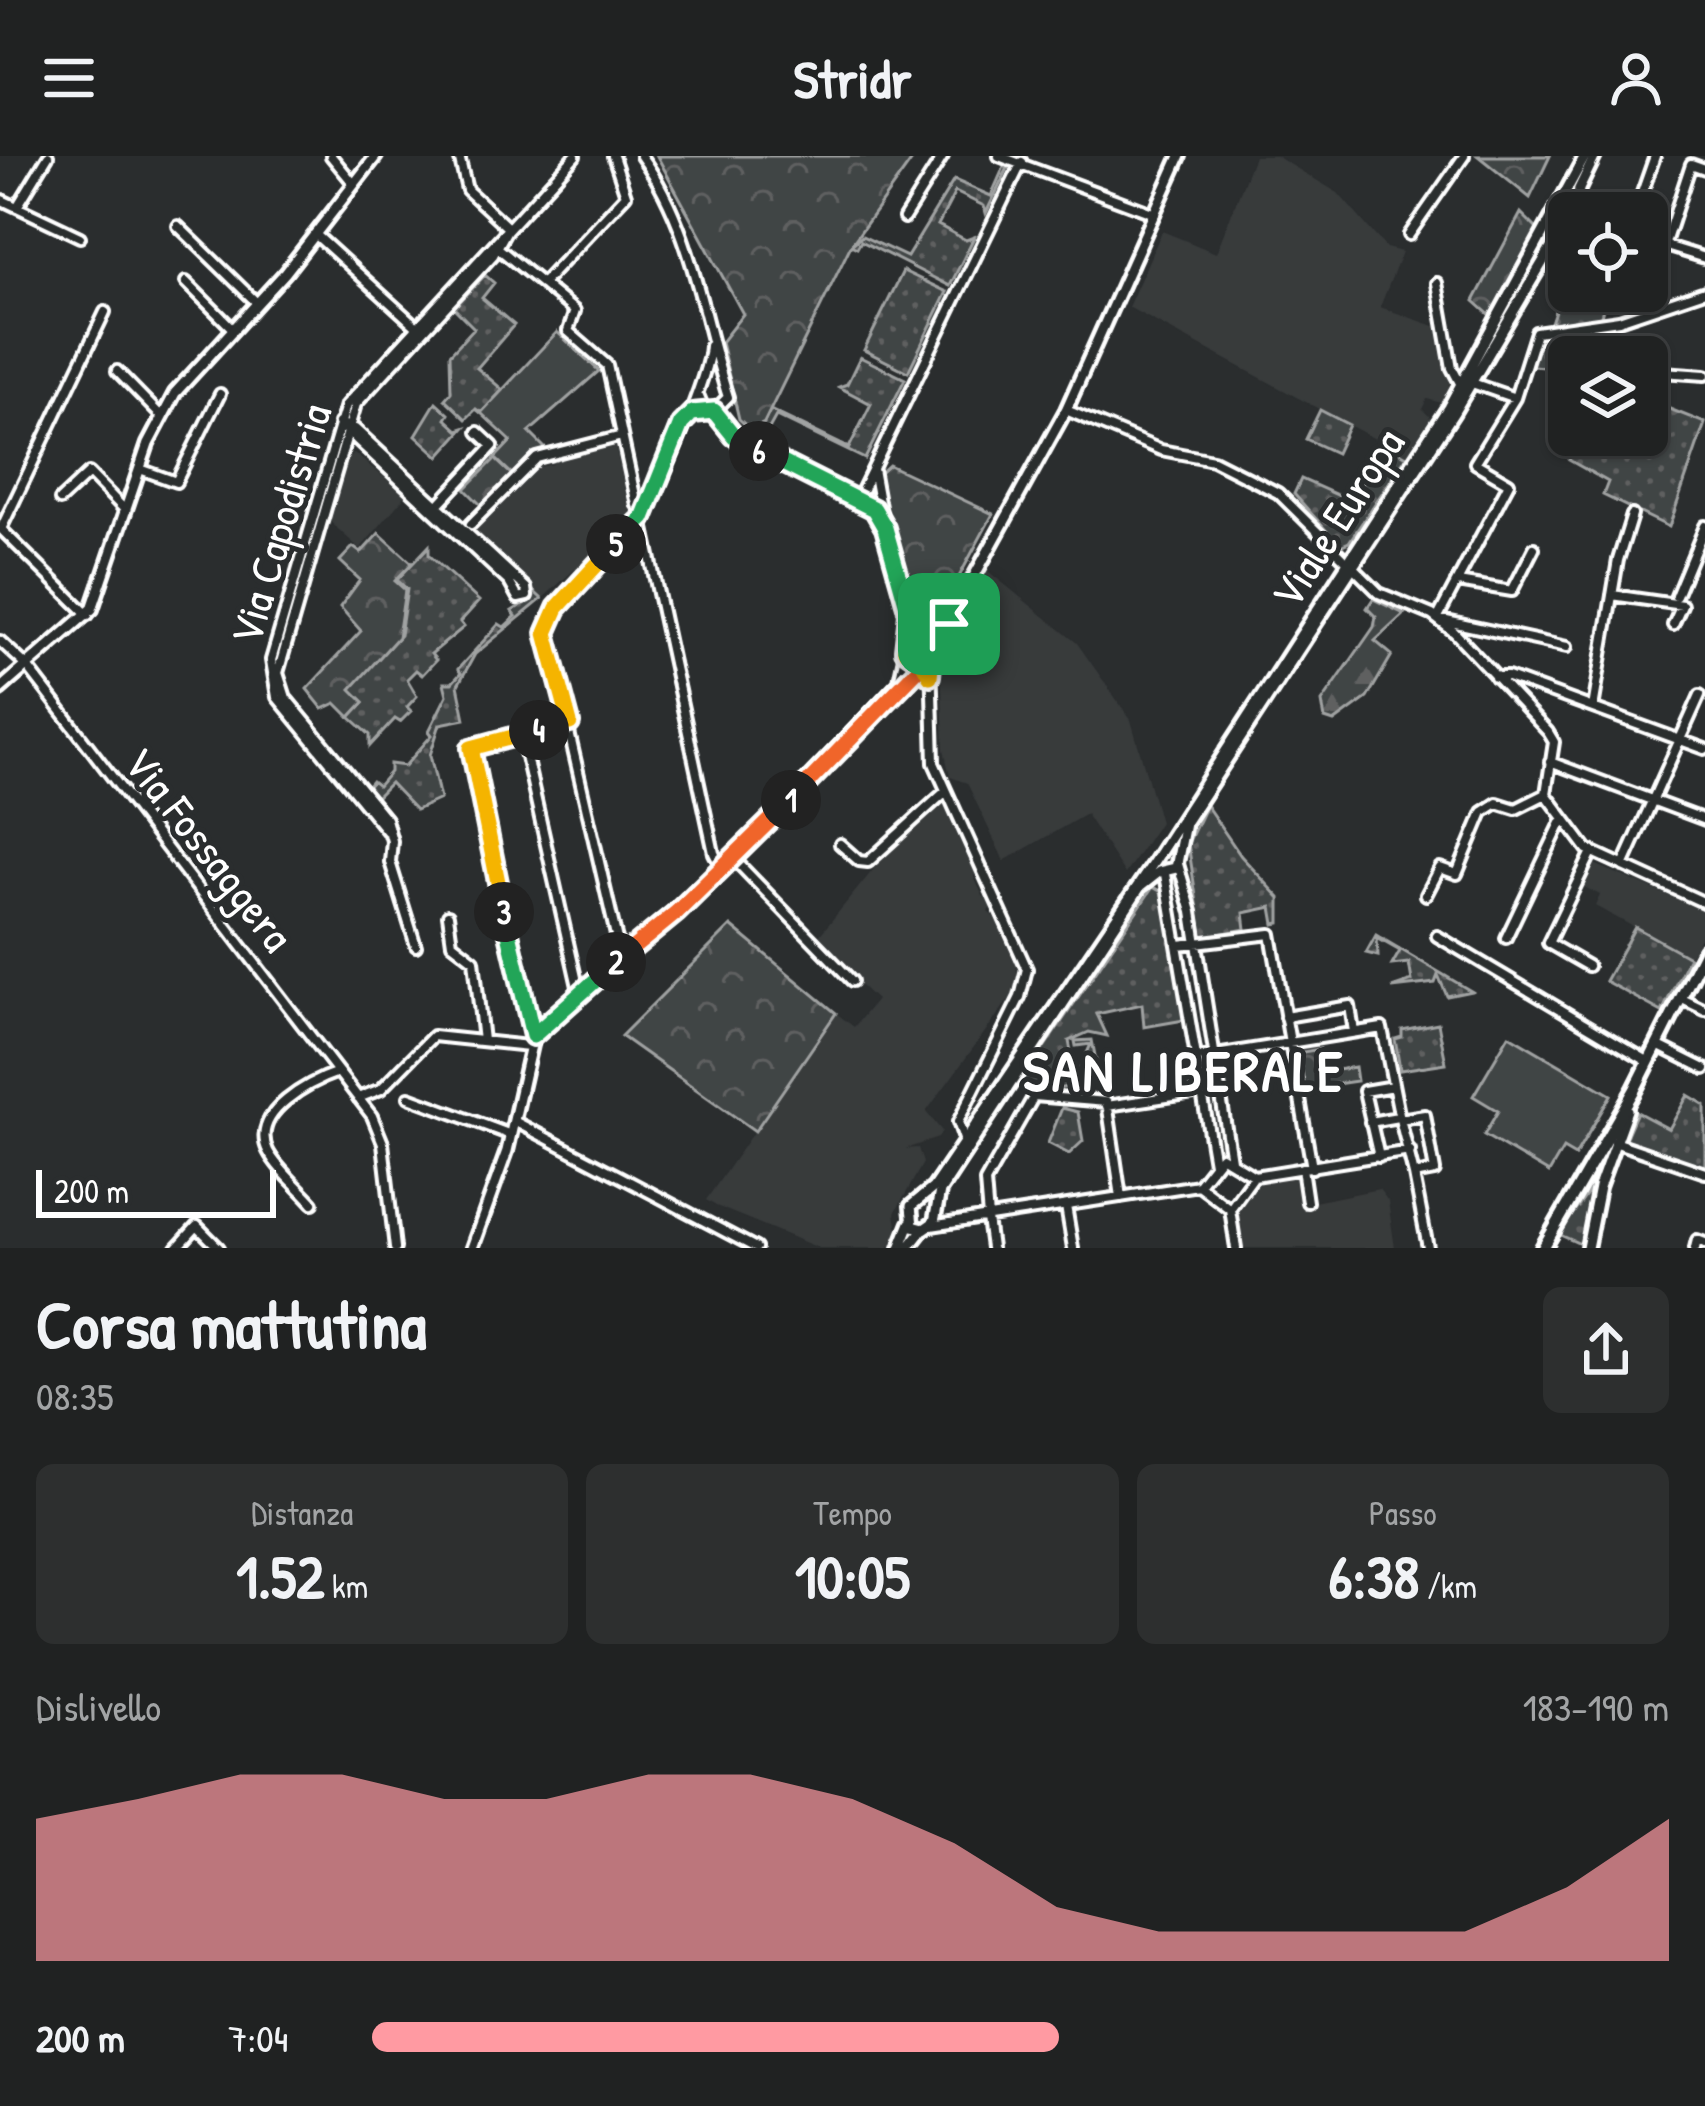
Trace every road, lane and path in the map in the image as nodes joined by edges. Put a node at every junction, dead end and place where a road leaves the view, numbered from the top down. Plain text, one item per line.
1 (47, 156) edge
2 (331, 156) edge
3 (376, 156) edge
4 (460, 156) edge
5 (575, 156) edge
6 (613, 156) edge
7 (641, 156) edge
8 (944, 156) edge
9 (999, 156) edge
10 (1180, 156) edge
11 (1464, 156) edge
12 (1585, 156) edge
13 (1595, 156) edge
14 (1654, 156) edge
15 (1022, 162) junction
16 (1705, 169) edge
17 (354, 184) junction
18 (1564, 192) edge
19 (1582, 192) edge
20 (1643, 192) edge
21 (0, 199) edge
22 (17, 207) junction
23 (1155, 214) junction
24 (904, 218) dead end
25 (1548, 222) edge
26 (178, 226) dead end
27 (508, 228) junction
28 (316, 234) junction
29 (1668, 234) edge
30 (1409, 235) dead end
31 (80, 236) dead end
32 (495, 245) junction
33 (1668, 247) edge
34 (1548, 256) edge
35 (1705, 258) edge
36 (186, 282) dead end
37 (1437, 283) dead end
38 (542, 284) junction
39 (1705, 291) edge
40 (256, 302) junction
41 (105, 311) dead end
42 (231, 327) junction
43 (418, 328) junction
44 (710, 346) junction
45 (116, 371) dead end
46 (1668, 373) edge
47 (1705, 375) edge
48 (1467, 384) junction
49 (722, 385) junction
50 (701, 389) junction
51 (220, 394) dead end
52 (1515, 398) junction
53 (727, 401) junction
54 (353, 410) junction
55 (710, 410) junction
56 (1066, 410) junction
57 (161, 416) junction
58 (681, 424) junction
59 (344, 426) junction
60 (729, 429) junction
61 (478, 432) dead end
62 (622, 436) junction
63 (360, 440) junction
64 (339, 453) junction
65 (140, 470) junction
66 (868, 484) junction
67 (635, 487) junction
68 (846, 493) junction
69 (60, 500) dead end
70 (650, 500) junction
71 (859, 500) junction
72 (435, 508) junction
73 (126, 511) junction
74 (643, 515) junction
75 (1632, 515) dead end
76 (471, 524) dead end
77 (1705, 526) edge
78 (0, 528) edge
79 (885, 528) junction
80 (1534, 548) dead end
81 (1350, 567) junction
82 (1458, 582) junction
83 (1612, 595) junction
84 (1676, 596) dead end
85 (908, 602) junction
86 (88, 615) junction
87 (1438, 619) junction
88 (949, 624) junction
89 (1672, 625) dead end
90 (925, 635) junction
91 (0, 640) edge
92 (906, 646) junction
93 (1567, 647) dead end
94 (933, 651) junction
95 (921, 662) junction
96 (27, 666) junction
97 (930, 676) junction
98 (1496, 677) junction
99 (0, 689) edge
100 (895, 689) junction
101 (1700, 695) dead end
102 (1593, 708) junction
103 (570, 723) junction
104 (521, 734) junction
105 (1680, 740) junction
106 (1705, 749) edge
107 (1550, 762) junction
108 (946, 791) junction
109 (1546, 794) junction
110 (1653, 801) junction
111 (1705, 820) edge
112 (1562, 821) junction
113 (392, 837) junction
114 (840, 844) dead end
115 (1592, 852) junction
116 (1176, 859) junction
117 (734, 860) junction
118 (1159, 865) junction
119 (1623, 866) junction
120 (723, 870) junction
121 (1426, 895) dead end
122 (1705, 903) edge
123 (448, 916) dead end
124 (1437, 936) dead end
125 (1506, 938) dead end
126 (1196, 942) junction
127 (1179, 945) junction
128 (416, 946) dead end
129 (1705, 950) edge
130 (621, 957) junction
131 (1588, 966) dead end
132 (852, 981) dead end
133 (578, 992) junction
134 (1680, 998) junction
135 (1705, 1010) edge
136 (1285, 1017) junction
137 (1354, 1032) junction
138 (483, 1041) junction
139 (531, 1041) junction
140 (1288, 1042) junction
141 (1657, 1045) junction
142 (1214, 1055) junction
143 (1197, 1058) junction
144 (1649, 1062) junction
145 (1705, 1069) edge
146 (338, 1072) junction
147 (1393, 1086) junction
148 (1220, 1089) junction
149 (1635, 1089) junction
150 (1202, 1092) junction
151 (409, 1097) dead end
152 (358, 1098) junction
153 (1107, 1106) junction
154 (1399, 1118) junction
155 (514, 1121) junction
156 (1370, 1122) junction
157 (511, 1135) junction
158 (964, 1139) junction
159 (1614, 1142) junction
160 (1410, 1151) junction
161 (1379, 1157) junction
162 (1231, 1160) junction
163 (1214, 1163) junction
164 (1307, 1168) junction
165 (1705, 1173) edge
166 (1414, 1174) junction
167 (1254, 1176) junction
168 (1198, 1185) junction
169 (1121, 1197) junction
170 (918, 1202) junction
171 (1307, 1202) dead end
172 (313, 1203) dead end
173 (1066, 1206) junction
174 (1230, 1209) junction
175 (987, 1218) junction
176 (931, 1220) junction
177 (910, 1223) junction
178 (1705, 1243) edge
179 (177, 1248) edge
180 (219, 1248) edge
181 (395, 1248) edge
182 (472, 1248) edge
183 (756, 1248) edge
184 (904, 1248) edge
185 (992, 1248) edge
186 (1072, 1248) edge
187 (1236, 1248) edge
188 (1428, 1248) edge
189 (1543, 1248) edge
190 (1587, 1248) edge
191 (1695, 1248) edge

1 - 22 street
2 - 17 street
3 - 17 main road
4 - 27 street
5 - 27 street, Via Capodistria
6 - 38 street
7 - 44 street
8 - 24 street
9 - 15 street
10 - 23 main road
11 - 30 street
12 - 18 main road
13 - 19 main road, Viale Europa
14 - 20 street
15 - 23 street
15 - 66 street
16 - 29 street
17 - 28 main road
21 - 22 street
22 - 31 street
23 - 56 main road
25 - 48 main road, Viale Europa
26 - 40 street
27 - 32 street, Via Capodistria
28 - 40 main road
28 - 43 street
32 - 38 street
32 - 43 street, Via Capodistria
33 - 35 street
34 - 48 main road, Viale Europa
36 - 42 street
37 - 48 street
38 - 62 street
39 - 52 street
40 - 42 main road
41 - 78 street
42 - 57 main road
43 - 54 street, Via Capodistria
43 - 59 street, Via Capodistria
44 - 49 street
44 - 50 street
45 - 57 street
46 - 47 street
48 - 52 street
48 - 81 main road, Viale Europa
49 - 50 street
49 - 53 street
50 - 55 street
50 - 58 street
51 - 65 street
52 - 82 street
53 - 55 street
53 - 60 street
54 - 59 street, Via Capodistria
54 - 63 street
55 - 58 street
55 - 60 street
56 - 81 street
56 - 88 main road
57 - 65 main road
58 - 70 street
59 - 63 street
59 - 64 street, Via Capodistria
59 - 113 street, Via Capodistria
60 - 68 street
61 - 72 street
62 - 67 street
62 - 76 street
63 - 64 street
63 - 72 street
64 - 113 street, Via Capodistria
65 - 73 main road
66 - 68 street
66 - 71 street
66 - 79 street
67 - 70 street
67 - 74 street
68 - 71 street
69 - 73 street
70 - 74 street
71 - 79 street
72 - 72 street
73 - 86 main road
74 - 103 street
74 - 120 street
75 - 83 street
77 - 84 street
78 - 86 street
79 - 85 street
80 - 82 street
81 - 87 street
81 - 116 main road, Viale Europa
81 - 118 main road, Viale Europa
82 - 87 street
83 - 89 street
83 - 102 street
85 - 90 street
85 - 92 street
86 - 96 main road
87 - 93 street
87 - 98 street
88 - 90 main road
88 - 94 main road
90 - 92 main road
90 - 94 main road
91 - 96 street, Via Fossaggera
92 - 95 main road
92 - 100 main road
94 - 95 main road
94 - 97 street
95 - 97 street
95 - 100 main road
96 - 99 main road
96 - 146 street, Via Fossaggera
97 - 108 street
98 - 102 street
98 - 107 street
100 - 117 main road
101 - 105 street
102 - 105 street
103 - 104 street
103 - 130 street
104 - 133 street
104 - 139 street
105 - 106 street
105 - 110 street
107 - 109 street
107 - 110 street
108 - 114 street
108 - 158 street
109 - 112 street
109 - 121 street
110 - 111 street
110 - 119 street
112 - 115 street
112 - 125 street
113 - 128 street, Via Capodistria
115 - 119 street
115 - 131 street
116 - 118 main road, Viale Europa
116 - 118 main road
116 - 126 street
117 - 120 main road
117 - 132 street
118 - 127 street
118 - 158 main road, Viale Europa
118 - 176 main road, Viale Europa
119 - 122 street
120 - 130 main road
123 - 138 street
124 - 144 street
126 - 127 street
126 - 136 street
126 - 142 street
127 - 143 street
129 - 134 main road
130 - 133 main road
133 - 139 main road
134 - 135 street
134 - 141 main road
136 - 137 street
136 - 140 street
137 - 140 street
137 - 147 street
138 - 139 street
138 - 152 street
139 - 155 main road
140 - 142 street
140 - 164 street
141 - 144 main road
141 - 145 street
142 - 143 street
142 - 148 street
143 - 150 street
144 - 149 main road
146 - 152 street, Via Fossaggera
146 - 172 street
147 - 154 street
147 - 156 street
148 - 150 street
148 - 162 street
149 - 159 main road
149 - 189 main road
150 - 153 street
150 - 163 street
151 - 157 street
152 - 181 street, Via Fossaggera
153 - 169 street
153 - 175 street
154 - 156 street
154 - 160 street
154 - 166 street
155 - 157 main road
155 - 183 street
156 - 161 street
157 - 182 main road
158 - 170 main road, Viale Europa
159 - 165 street
159 - 190 main road
160 - 161 street
160 - 166 street
161 - 164 street
162 - 163 street
162 - 167 street
163 - 168 street
164 - 167 street
164 - 171 street
166 - 188 street
167 - 174 street
168 - 169 street
168 - 174 street
169 - 173 street
170 - 176 main road
170 - 177 main road, Viale Europa
173 - 175 street
173 - 186 street
174 - 187 street
175 - 176 street
175 - 185 street
176 - 177 main road
176 - 184 main road, Viale Europa
177 - 184 main road, Viale Europa
178 - 191 street
179 - 180 street

